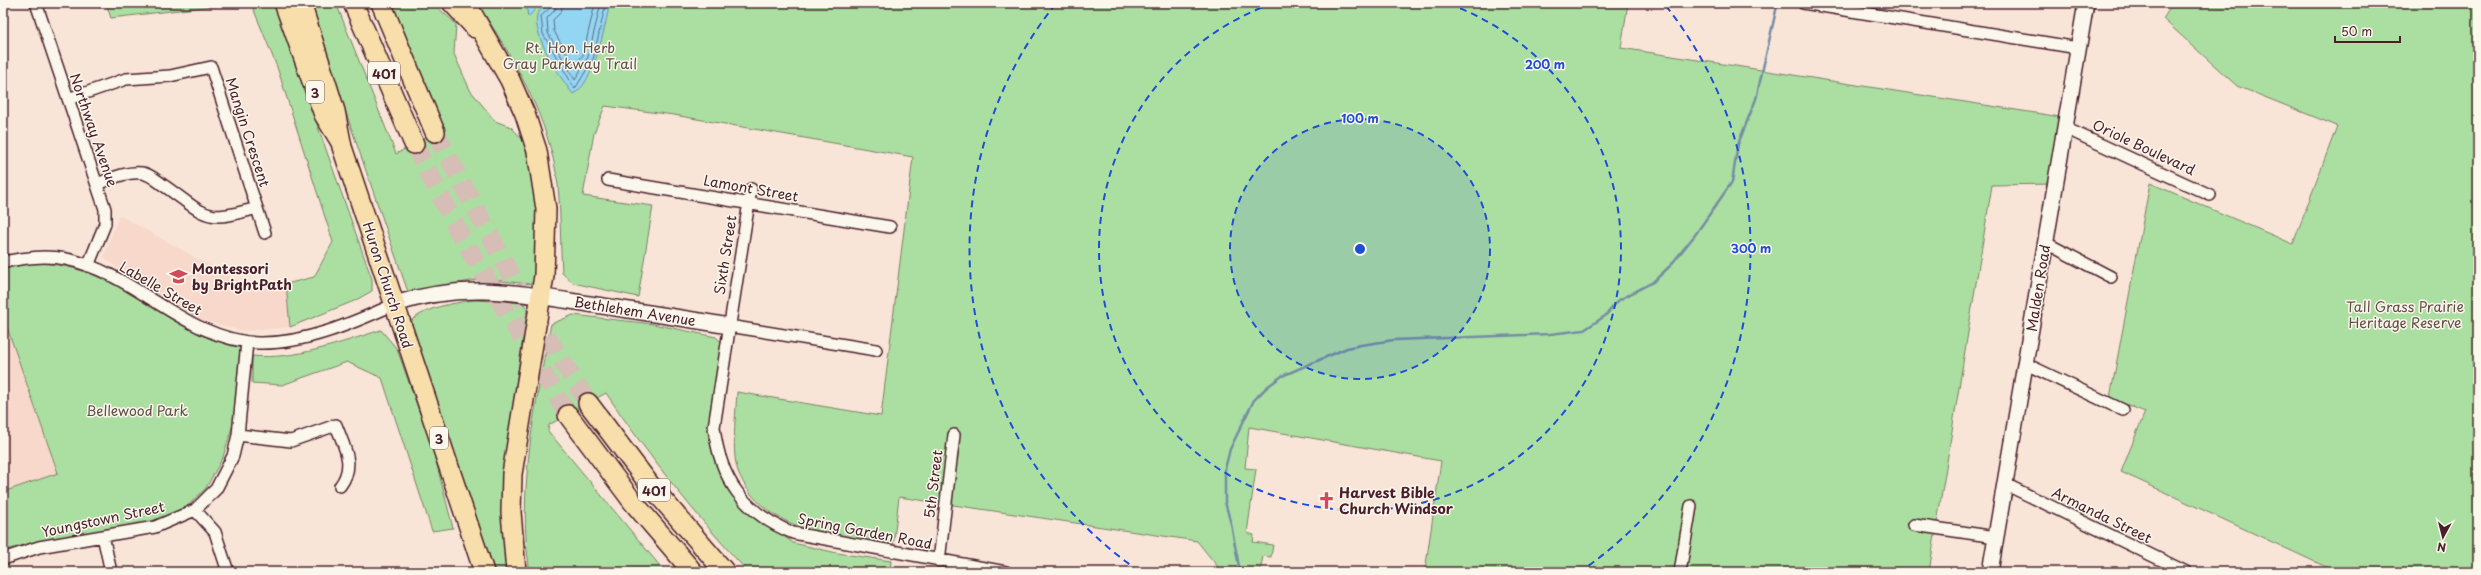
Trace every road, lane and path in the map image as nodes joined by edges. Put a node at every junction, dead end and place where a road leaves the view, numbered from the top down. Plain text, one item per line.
1 (36, 3) edge
2 (283, 3) edge
3 (301, 3) edge
4 (353, 3) edge
5 (381, 3) edge
6 (451, 3) edge
7 (466, 3) edge
8 (1804, 3) edge
9 (2086, 3) edge
10 (490, 45) junction
11 (2078, 48) junction
12 (68, 99) junction
13 (2065, 128) junction
14 (435, 132) tunnel mouth
15 (414, 144) tunnel mouth
16 (342, 147) junction
17 (608, 180) dead end
18 (97, 184) junction
19 (750, 188) dead end
20 (2210, 195) dead end
21 (748, 202) junction
22 (257, 208) junction
23 (890, 227) dead end
24 (265, 233) dead end
25 (2046, 243) junction
26 (3, 262) edge
27 (88, 266) junction
28 (2111, 277) dead end
29 (540, 296) junction
30 (395, 304) junction
31 (729, 326) junction
32 (247, 342) junction
33 (876, 350) dead end
34 (2026, 364) junction
35 (588, 403) tunnel mouth
36 (2123, 410) dead end
37 (568, 415) tunnel mouth
38 (238, 435) junction
39 (954, 435) dead end
40 (2005, 484) junction
41 (340, 486) dead end
42 (1691, 506) dead end
43 (195, 510) junction
44 (1914, 525) dead end
45 (103, 536) junction
46 (1996, 537) junction
47 (3, 559) edge
48 (939, 561) junction
49 (111, 572) edge
50 (228, 572) edge
51 (484, 572) edge
52 (516, 572) edge
53 (693, 572) edge
54 (725, 572) edge
55 (1006, 572) edge
56 (1680, 572) edge
57 (1990, 572) edge
58 (2186, 572) edge

1 - 12 street, Northway Avenue
2 - 16 main road, Huron Church Road / 3
3 - 16 highway
4 - 15 highway, 401
5 - 14 highway, 401
6 - 10 main road
7 - 10 highway
8 - 11 street
9 - 11 main road, Malden Road
10 - 29 highway
11 - 13 main road, Malden Road
12 - 18 street, Northway Avenue
12 - 22 street, Mangin Crescent
13 - 20 street, Oriole Boulevard
13 - 25 main road, Malden Road
16 - 30 highway, Huron Church Road / 3
17 - 21 street, Lamont Street
18 - 22 street, Mangin Crescent
18 - 27 street, Northway Avenue
19 - 21 street, Sixth Street
21 - 23 street, Lamont Street
21 - 31 street, Sixth Street
22 - 24 street, Mangin Crescent
25 - 28 street
25 - 34 main road, Malden Road
26 - 27 street, Labelle Street
27 - 32 street, Labelle Street
29 - 30 main road, Bethlehem Avenue
29 - 31 main road, Bethlehem Avenue
29 - 52 highway
30 - 32 street, Labelle Street
30 - 51 highway, Huron Church Road / 3
31 - 33 street, Bethlehem Avenue
31 - 48 street, Spring Garden Road
32 - 38 street, Youngstown Street
34 - 36 street
34 - 40 main road, Malden Road
35 - 54 highway, 401
37 - 53 highway, 401
38 - 41 street
38 - 43 street, Youngstown Street
39 - 48 street, 5th Street
40 - 46 main road, Malden Road
40 - 58 street, Armanda Street
42 - 56 street
43 - 45 street, Youngstown Street
43 - 50 street
44 - 46 street
45 - 47 street, Youngstown Street
45 - 49 street
46 - 57 main road, Malden Road
48 - 55 street, Spring Garden Road

